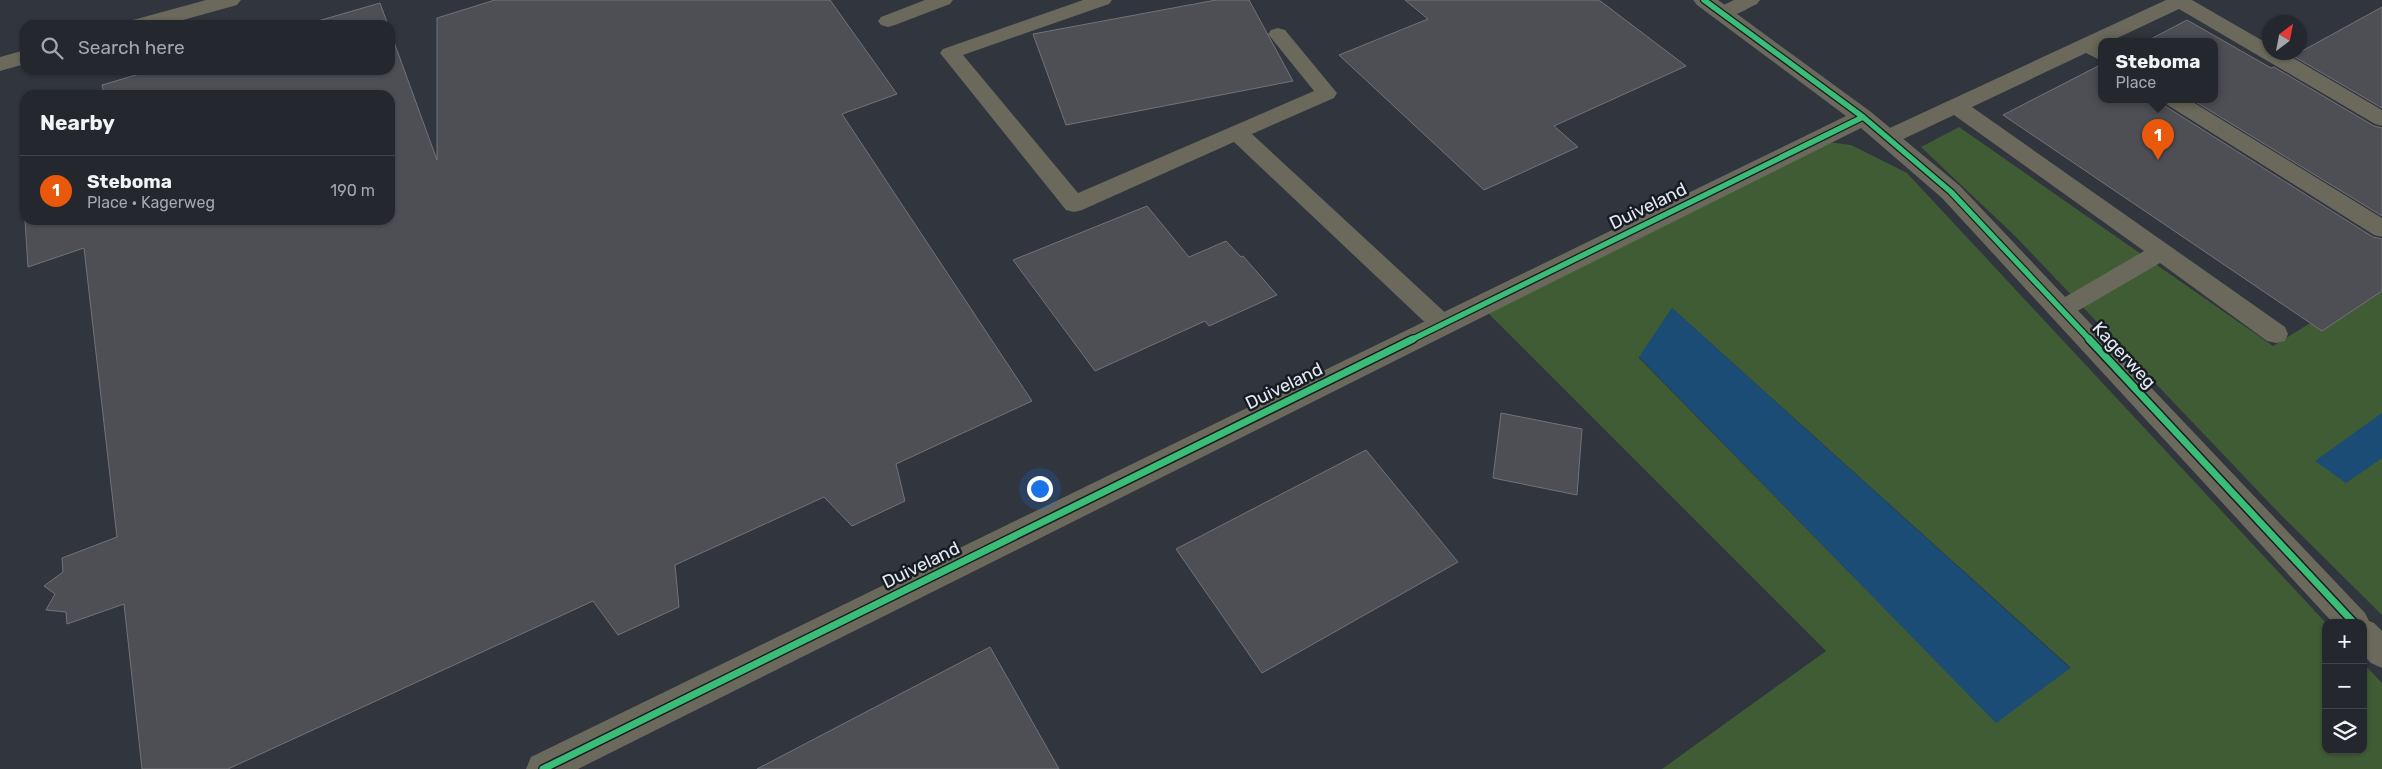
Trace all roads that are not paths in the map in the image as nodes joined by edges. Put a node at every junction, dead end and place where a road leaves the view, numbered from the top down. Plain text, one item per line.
1 (230, 0) edge
2 (943, 0) edge
3 (1102, 0) edge
4 (1750, 0) edge
5 (1713, 6) edge
6 (159, 20) edge
7 (888, 21) dead end
8 (1278, 34) dead end
9 (2116, 38) edge
10 (2094, 50) edge
11 (20, 59) edge
12 (0, 64) edge
13 (2179, 103) edge
14 (1956, 106) junction
15 (1863, 117) junction
16 (2382, 119) edge
17 (1237, 132) junction
18 (1887, 138) junction
19 (2382, 229) edge
20 (2161, 252) junction
21 (2061, 310) junction
22 (1442, 324) junction
23 (2276, 334) dead end
24 (2350, 619) edge
25 (2367, 637) edge
26 (2382, 653) edge
27 (543, 769) edge

1 - 6 street
2 - 7 lane
3 - 17 lane
4 - 5 lane
5 - 15 street
8 - 17 lane
9 - 16 lane
10 - 14 lane
11 - 12 street
13 - 19 lane
14 - 18 lane
14 - 20 lane
15 - 18 street, Kagerweg
15 - 22 street, Duiveland
17 - 22 lane
18 - 21 street, Kagerweg
20 - 21 lane
20 - 23 lane
21 - 24 street, Kagerweg
22 - 27 street, Duiveland
25 - 26 street

